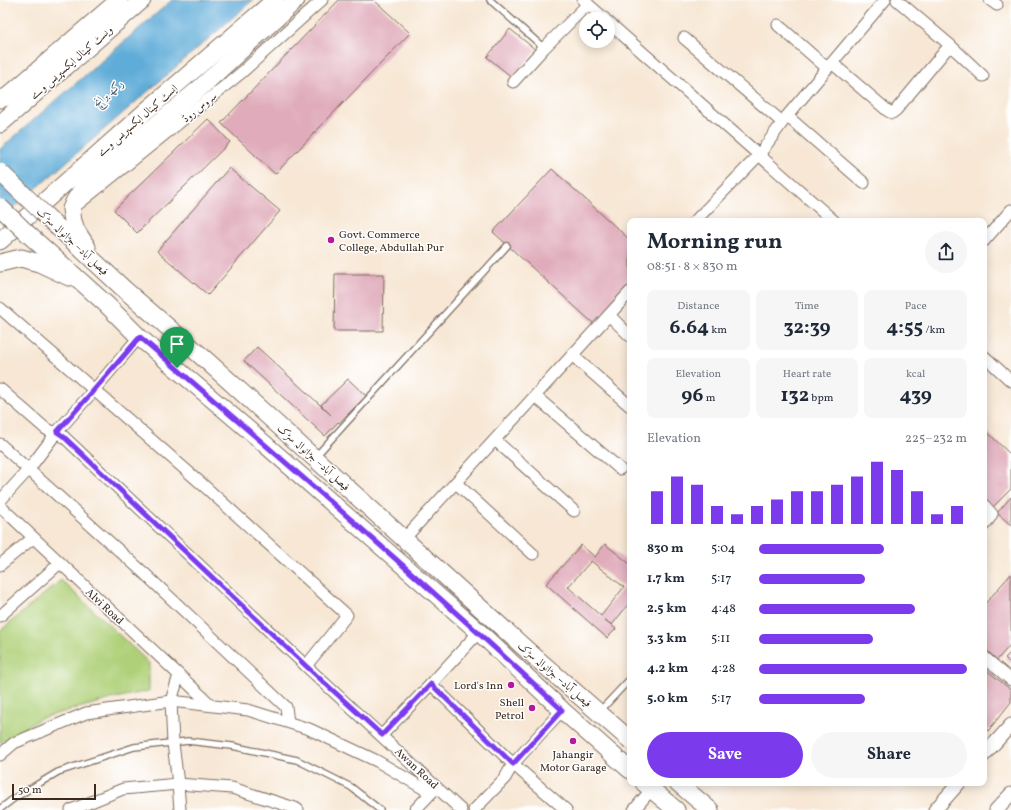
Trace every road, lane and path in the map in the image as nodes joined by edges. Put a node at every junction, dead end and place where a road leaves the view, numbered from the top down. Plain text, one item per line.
1 (119, 0) edge
2 (142, 0) edge
3 (275, 0) edge
4 (296, 0) edge
5 (322, 0) edge
6 (490, 0) edge
7 (885, 0) edge
8 (898, 0) edge
9 (586, 2) edge
10 (597, 12) edge
11 (778, 25) dead end
12 (615, 28) edge
13 (684, 38) dead end
14 (950, 45) junction
15 (544, 48) junction
16 (829, 66) junction
17 (983, 76) dead end
18 (513, 82) dead end
19 (0, 99) edge
20 (785, 119) junction
21 (0, 124) edge
22 (759, 156) junction
23 (0, 172) edge
24 (864, 182) dead end
25 (0, 207) edge
26 (72, 209) junction
27 (1011, 210) edge
28 (698, 218) edge
29 (831, 218) edge
30 (987, 238) edge
31 (0, 240) edge
32 (507, 246) dead end
33 (0, 262) edge
34 (101, 268) junction
35 (83, 283) junction
36 (627, 295) edge
37 (0, 308) edge
38 (609, 315) junction
39 (627, 333) edge
40 (140, 337) junction
41 (572, 355) junction
42 (987, 358) edge
43 (1009, 375) edge
44 (0, 389) edge
45 (94, 390) junction
46 (535, 396) junction
47 (627, 403) edge
48 (57, 432) junction
49 (495, 440) junction
50 (0, 444) edge
51 (314, 458) junction
52 (620, 469) dead end
53 (29, 470) junction
54 (456, 483) junction
55 (0, 501) edge
56 (0, 506) edge
57 (987, 508) edge
58 (574, 511) dead end
59 (987, 522) edge
60 (33, 538) junction
61 (404, 539) junction
62 (533, 554) dead end
63 (60, 563) junction
64 (0, 566) edge
65 (0, 616) edge
66 (479, 632) junction
67 (987, 660) edge
68 (306, 666) junction
69 (179, 675) junction
70 (1011, 680) edge
71 (627, 682) edge
72 (431, 684) junction
73 (171, 701) junction
74 (211, 705) junction
75 (562, 710) junction
76 (599, 713) junction
77 (288, 722) junction
78 (1011, 725) edge
79 (382, 735) junction
80 (627, 737) edge
81 (173, 743) junction
82 (987, 752) edge
83 (0, 754) edge
84 (513, 764) junction
85 (627, 767) edge
86 (178, 784) junction
87 (650, 786) edge
88 (652, 786) edge
89 (682, 786) edge
90 (956, 786) edge
91 (434, 790) junction
92 (1011, 794) edge
93 (0, 810) edge
94 (71, 810) edge
95 (180, 810) edge
96 (298, 810) edge
97 (380, 810) edge
98 (415, 810) edge
99 (462, 810) edge
100 (474, 810) edge
101 (566, 810) edge
102 (634, 810) edge
103 (676, 810) edge
104 (710, 810) edge
105 (935, 810) edge
106 (996, 810) edge

1 - 19 main road
2 - 21 main road, ویسٹ کینال ایکسپریس وے
3 - 31 main road, ایسٹ کینال ایکسپریس وے
4 - 26 main road
5 - 26 street, سروس روڈ
6 - 15 lane
7 - 16 street
8 - 14 street
9 - 10 street
9 - 15 street
11 - 16 street
12 - 22 street
13 - 20 street
14 - 16 street
14 - 17 street
15 - 18 street
16 - 20 street
20 - 22 street
20 - 24 street
22 - 28 street
22 - 29 street
23 - 34 main road, فیصل آباد– جڑانوالہ سڑک, bridge
25 - 35 main road, فیصل آباد– جڑانوالہ سڑک, bridge
26 - 34 main road
27 - 30 street
32 - 51 lane
33 - 35 main road
34 - 51 main road, فیصل آباد– جڑانوالہ سڑک
35 - 40 main road, فیصل آباد– جڑانوالہ سڑک
36 - 38 street
37 - 45 street
38 - 39 street
38 - 41 street
40 - 45 street
40 - 66 main road, فیصل آباد– جڑانوالہ سڑک
41 - 46 street
41 - 47 street
42 - 43 street
44 - 48 street, Awan Road
45 - 48 street
45 - 68 street
46 - 49 street
46 - 52 street
48 - 53 street
48 - 68 street, Awan Road
49 - 54 street
49 - 58 street
50 - 53 street
51 - 61 main road, فیصل آباد– جڑانوالہ سڑک
53 - 55 street
53 - 77 street
54 - 61 street
54 - 62 street
56 - 60 street, Alvi Road
57 - 59 street
60 - 63 street, Alvi Road
60 - 64 street
61 - 76 main road, فیصل آباد– جڑانوالہ سڑک
63 - 65 street
63 - 69 street, Alvi Road
66 - 72 street
66 - 75 main road, فیصل آباد– جڑانوالہ سڑک
67 - 70 street
68 - 79 street, Awan Road
69 - 73 street
69 - 74 street, Alvi Road
71 - 76 lane
72 - 79 street
72 - 84 street
73 - 74 street
73 - 81 street
73 - 83 street
74 - 77 street
75 - 84 street
75 - 85 main road, فیصل آباد– جڑانوالہ سڑک
76 - 80 main road, فیصل آباد– جڑانوالہ سڑک
77 - 91 street
78 - 82 street
79 - 91 street, Awan Road
81 - 86 street
81 - 93 lane
81 - 97 lane
84 - 100 street
84 - 101 street
86 - 94 street
86 - 95 street
86 - 96 street
87 - 102 street
88 - 103 main road
89 - 104 main road
90 - 105 street
91 - 98 street
91 - 99 street, Awan Road
92 - 106 street

